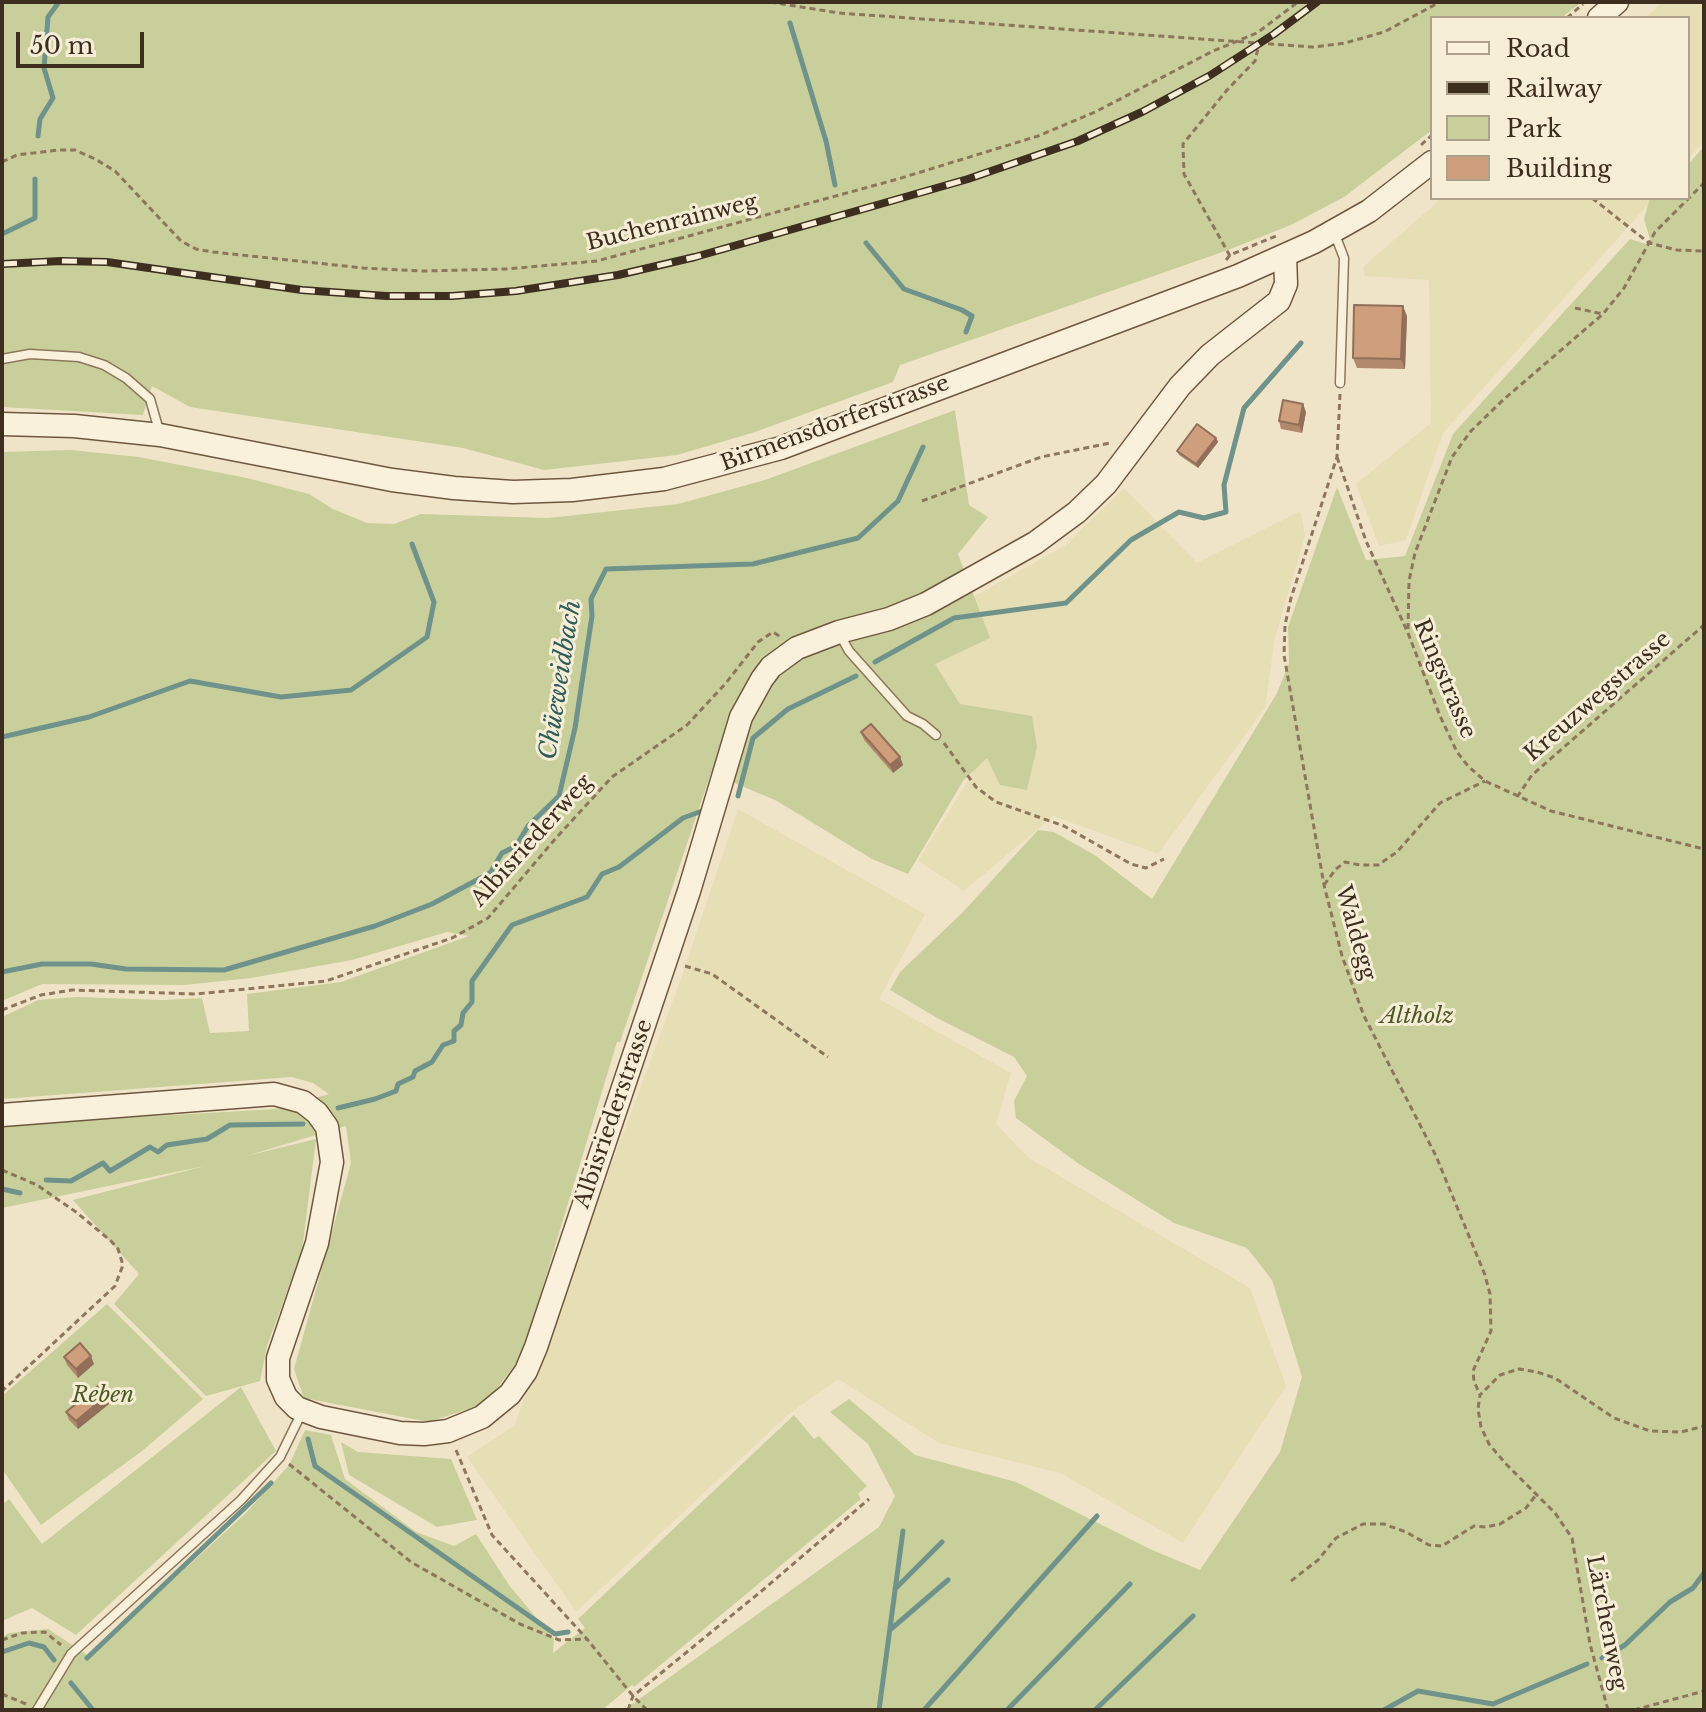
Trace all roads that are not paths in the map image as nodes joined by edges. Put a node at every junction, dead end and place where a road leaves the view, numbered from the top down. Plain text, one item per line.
1 (1617, 2) edge
2 (1591, 11) edge
3 (1425, 154) edge
4 (1334, 231) junction
5 (1282, 245) junction
6 (2, 359) edge
7 (1340, 383) road end
8 (2, 424) edge
9 (160, 435) junction
10 (839, 632) junction
11 (936, 735) road end
12 (2, 1115) edge
13 (302, 1411) junction
14 (37, 1710) edge

1 - 2 main road
3 - 4 main road, Birmensdorferstrasse
4 - 5 main road, Birmensdorferstrasse
4 - 7 lane
5 - 9 main road, Birmensdorferstrasse
5 - 10 main road, Albisriederstrasse
6 - 9 lane
8 - 9 main road, Birmensdorferstrasse
10 - 11 lane
10 - 13 main road, Albisriederstrasse
12 - 13 main road
13 - 14 lane

